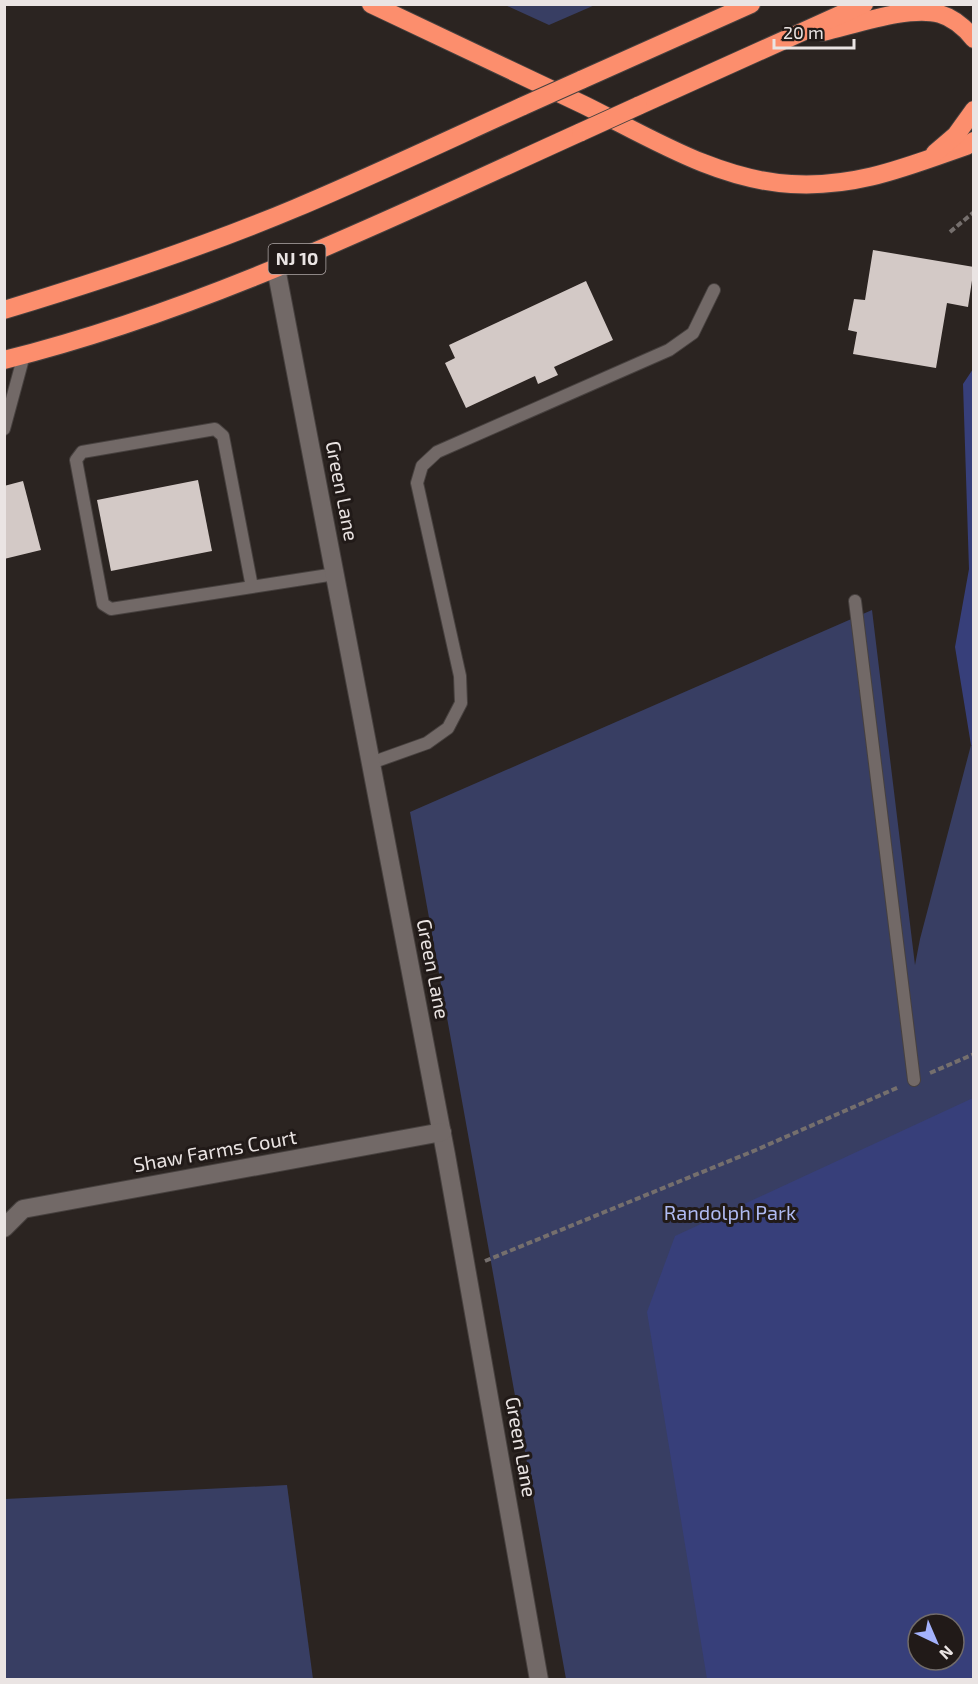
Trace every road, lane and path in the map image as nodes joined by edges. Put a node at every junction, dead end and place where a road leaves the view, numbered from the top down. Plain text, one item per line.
1 (371, 4) edge
2 (751, 4) edge
3 (864, 4) edge
4 (974, 39) edge
5 (775, 45) junction
6 (974, 110) edge
7 (974, 141) edge
8 (924, 161) junction
9 (974, 212) edge
10 (950, 232) dead end
11 (276, 268) junction
12 (714, 290) dead end
13 (4, 310) edge
14 (24, 355) junction
15 (4, 360) edge
16 (4, 429) edge
17 (335, 574) junction
18 (252, 587) junction
19 (855, 601) dead end
20 (371, 763) junction
21 (974, 1054) edge
22 (914, 1080) junction
23 (442, 1132) junction
24 (4, 1228) edge
25 (466, 1269) junction
26 (539, 1680) edge

1 - 8 highway
2 - 13 highway, NJ 10, bridge
3 - 5 highway, NJ 10
4 - 5 highway
5 - 11 highway, NJ 10, bridge
6 - 8 highway
7 - 8 highway
9 - 10 path
11 - 14 highway, NJ 10
11 - 17 street, Green Lane
12 - 20 lane
14 - 15 highway, NJ 10
14 - 16 lane
17 - 18 lane
17 - 20 street, Green Lane
18 - 18 lane
19 - 22 lane
20 - 23 street, Green Lane
21 - 22 path
22 - 25 path
23 - 24 street, Shaw Farms Court
23 - 25 street, Green Lane
25 - 26 street, Green Lane

